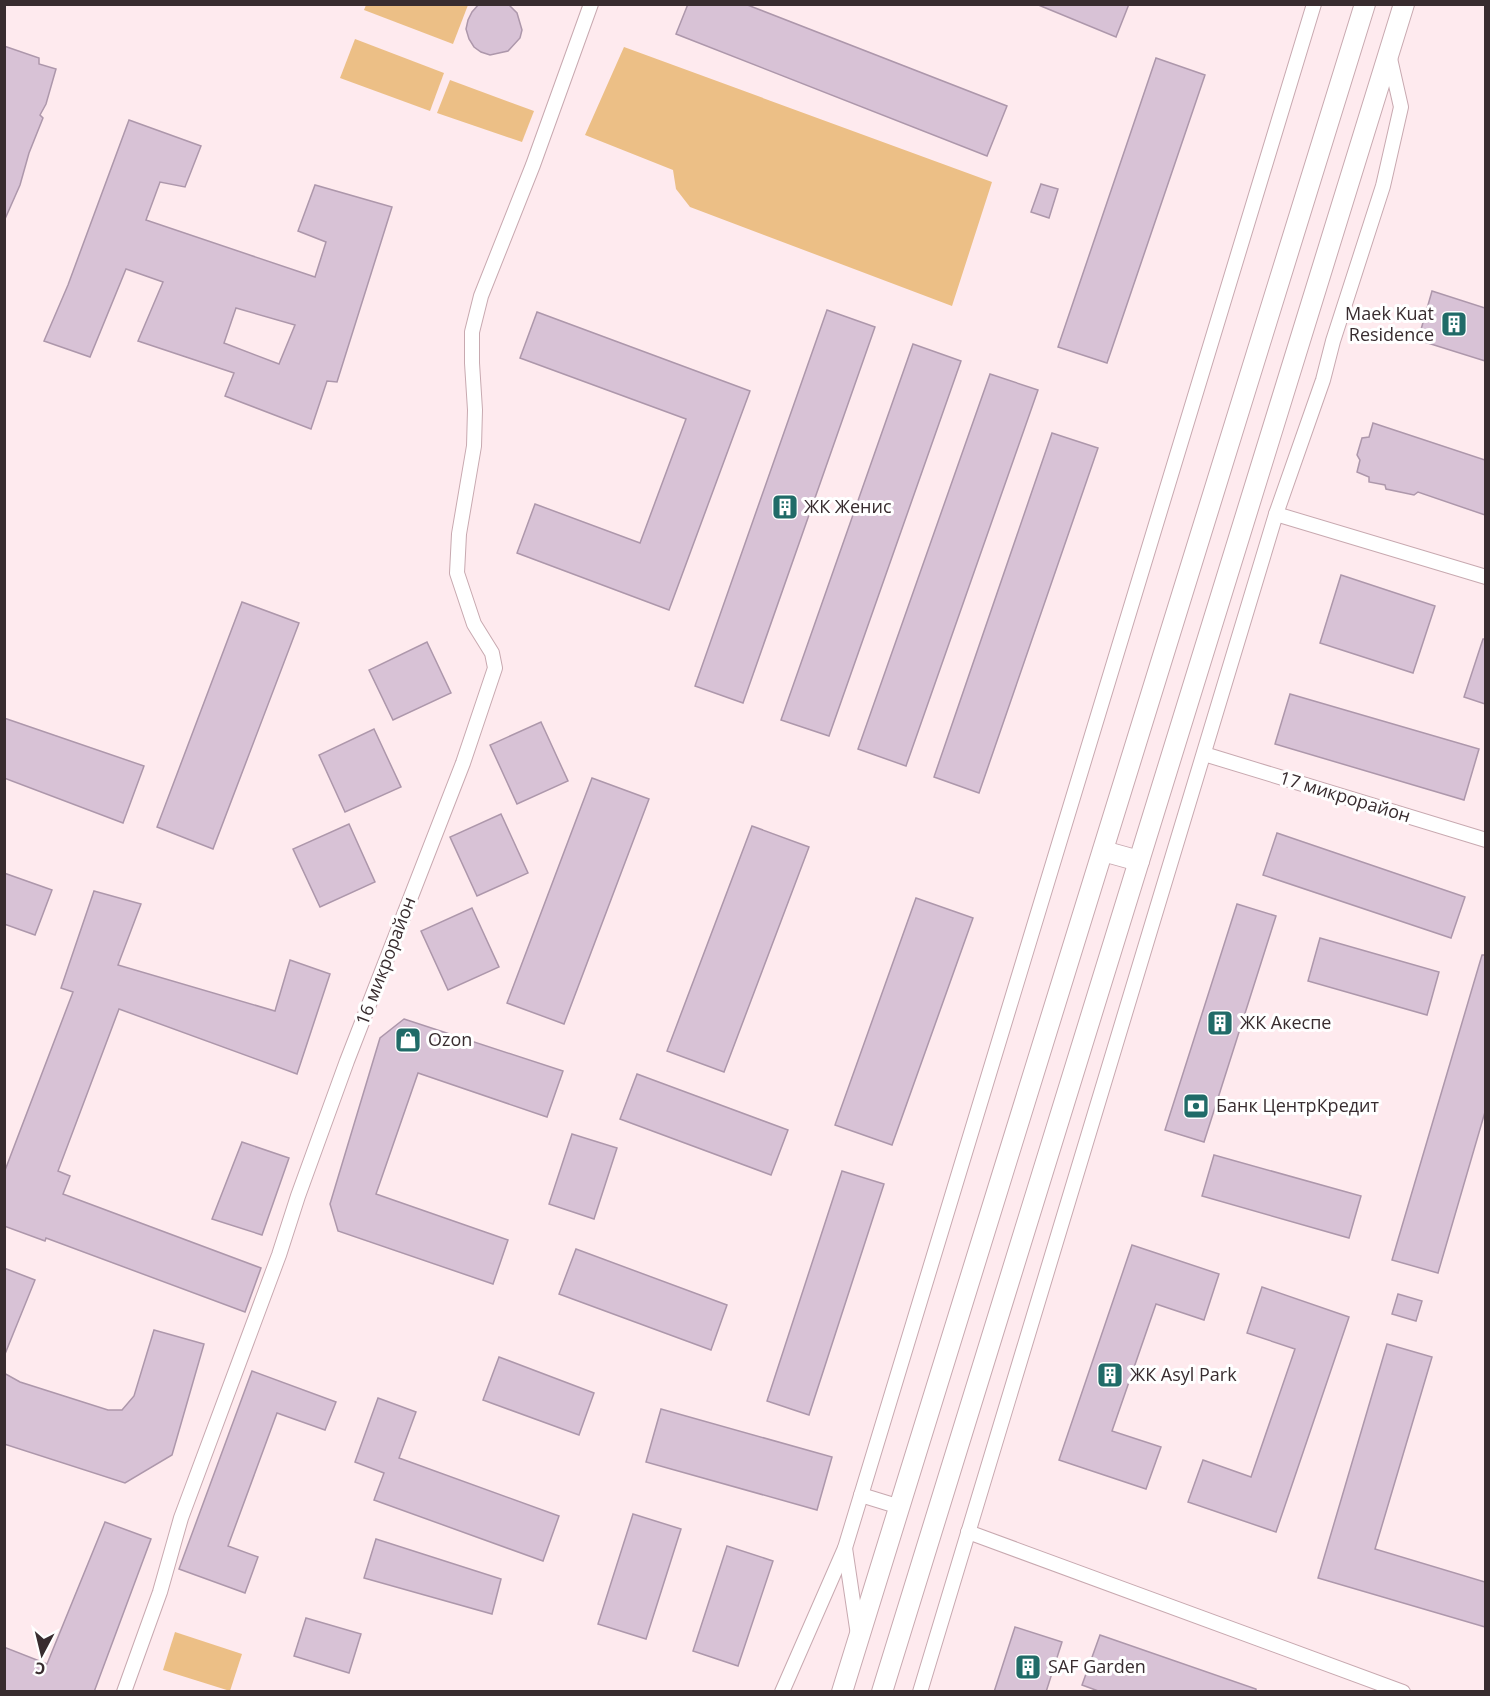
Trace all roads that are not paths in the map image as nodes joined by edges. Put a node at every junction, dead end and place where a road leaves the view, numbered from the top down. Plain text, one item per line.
1 (591, 4) edge
2 (1314, 4) edge
3 (1365, 4) edge
4 (1404, 4) edge
5 (1389, 51) junction
6 (1276, 514) junction
7 (1485, 578) edge
8 (1204, 754) junction
9 (1485, 840) edge
10 (1103, 851) junction
11 (1139, 861) junction
12 (861, 1495) junction
13 (900, 1507) junction
14 (968, 1532) junction
15 (845, 1548) junction
16 (859, 1640) junction
17 (124, 1692) edge
18 (782, 1692) edge
19 (842, 1692) edge
20 (882, 1692) edge
21 (920, 1692) edge
22 (1403, 1692) edge

1 - 17 street, 16 микрорайон
2 - 12 street
3 - 10 main road
4 - 5 main road
5 - 6 street
5 - 11 main road
6 - 7 street
6 - 8 street
8 - 9 street, 17 микрорайон
8 - 14 street
10 - 11 main road
10 - 13 main road
11 - 20 main road
12 - 13 street
12 - 15 street
13 - 16 main road
14 - 21 street
14 - 22 street
15 - 16 street
15 - 18 street
16 - 19 main road

